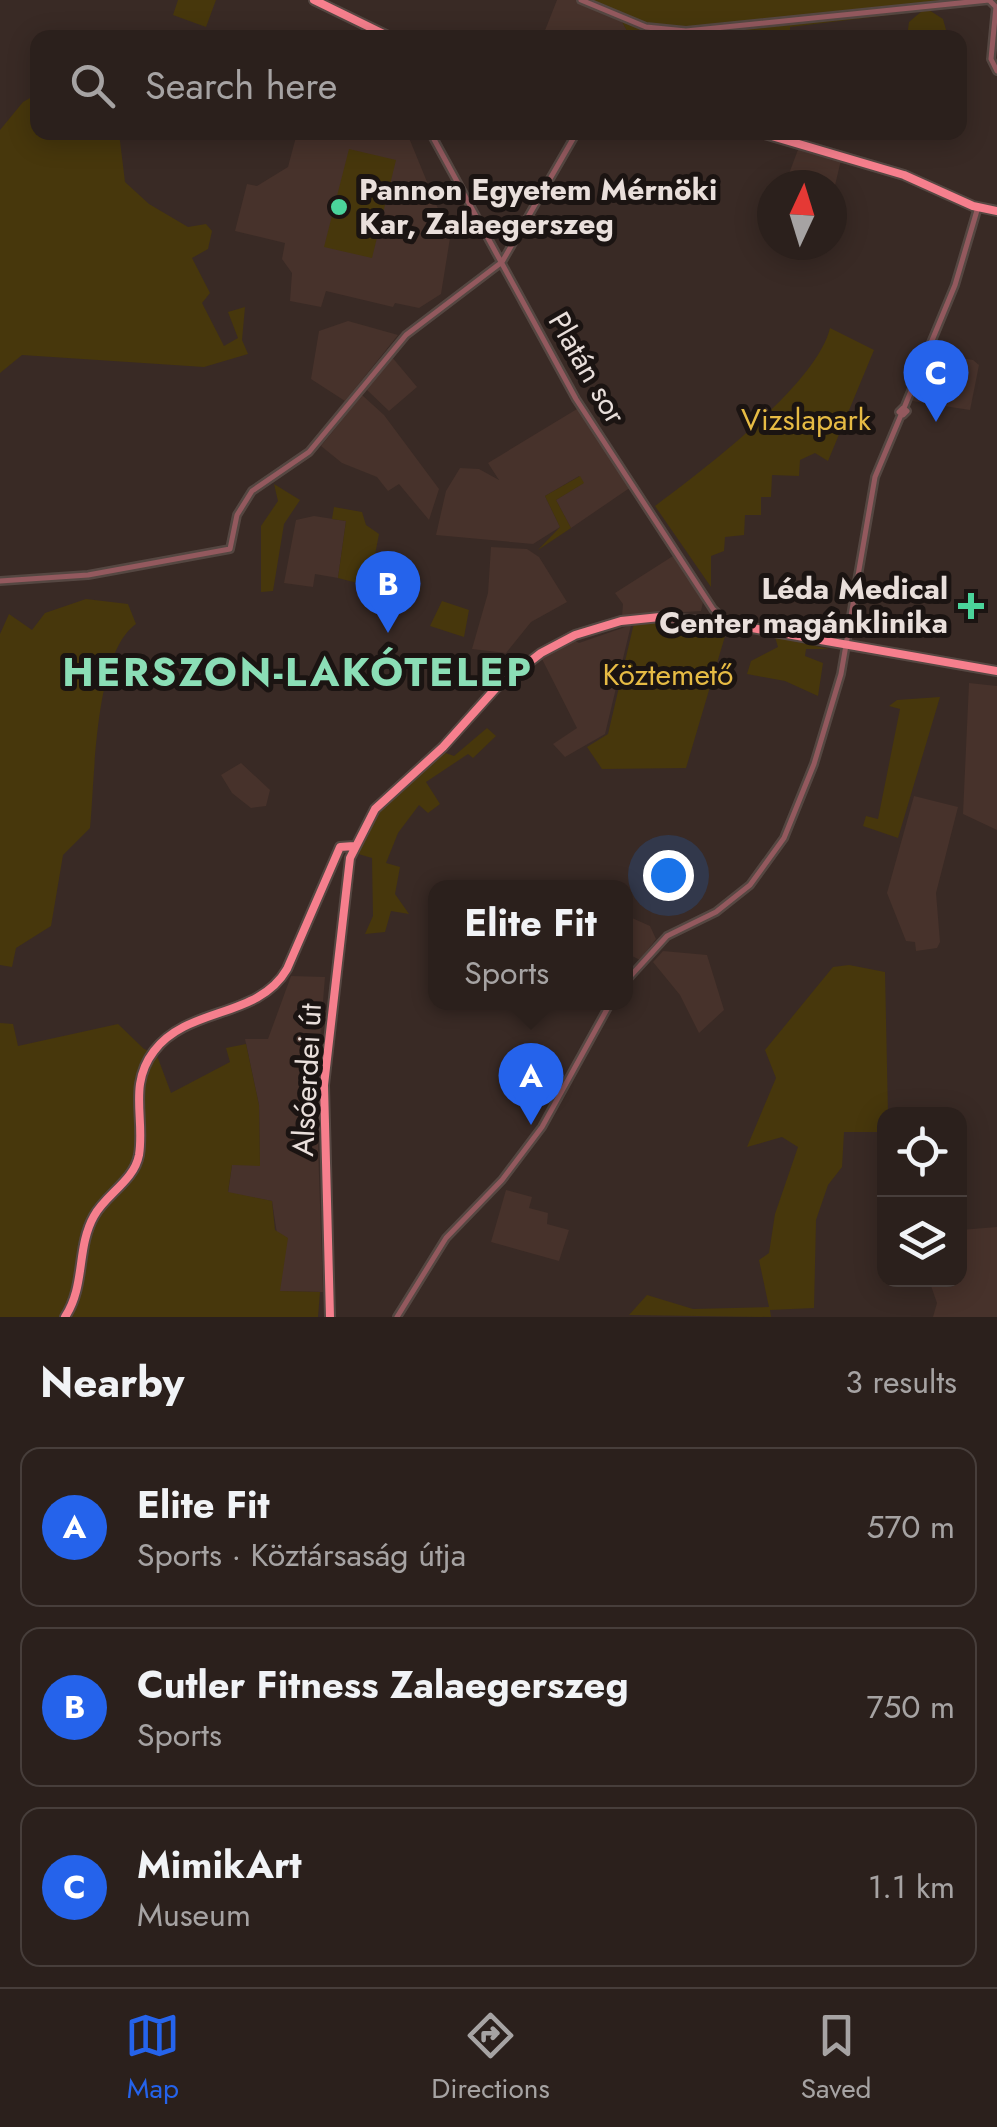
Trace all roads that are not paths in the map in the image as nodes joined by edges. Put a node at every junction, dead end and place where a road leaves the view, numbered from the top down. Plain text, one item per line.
1 (314, 0) edge
2 (581, 0) edge
3 (986, 0) edge
4 (376, 30) edge
5 (676, 30) edge
6 (696, 30) edge
7 (996, 70) edge
8 (434, 140) edge
9 (572, 140) edge
10 (785, 140) edge
11 (978, 208) junction
12 (997, 211) edge
13 (502, 262) junction
14 (0, 581) edge
15 (708, 601) junction
16 (705, 620) junction
17 (729, 624) junction
18 (847, 646) junction
19 (997, 672) edge
20 (354, 846) junction
21 (633, 974) edge
22 (606, 1010) edge
23 (65, 1317) edge
24 (330, 1317) edge
25 (397, 1317) edge

1 - 4 main road
2 - 5 street
3 - 6 street
3 - 7 street
8 - 13 street, Platán sor
9 - 13 street
10 - 11 main road
11 - 12 main road
11 - 18 street
13 - 14 street
13 - 15 street, Platán sor
15 - 16 street
15 - 17 street, Platán sor
16 - 17 main road
16 - 20 main road
17 - 18 main road
18 - 19 main road
18 - 21 street
20 - 23 main road
20 - 24 main road, Alsóerdei út
22 - 25 street

